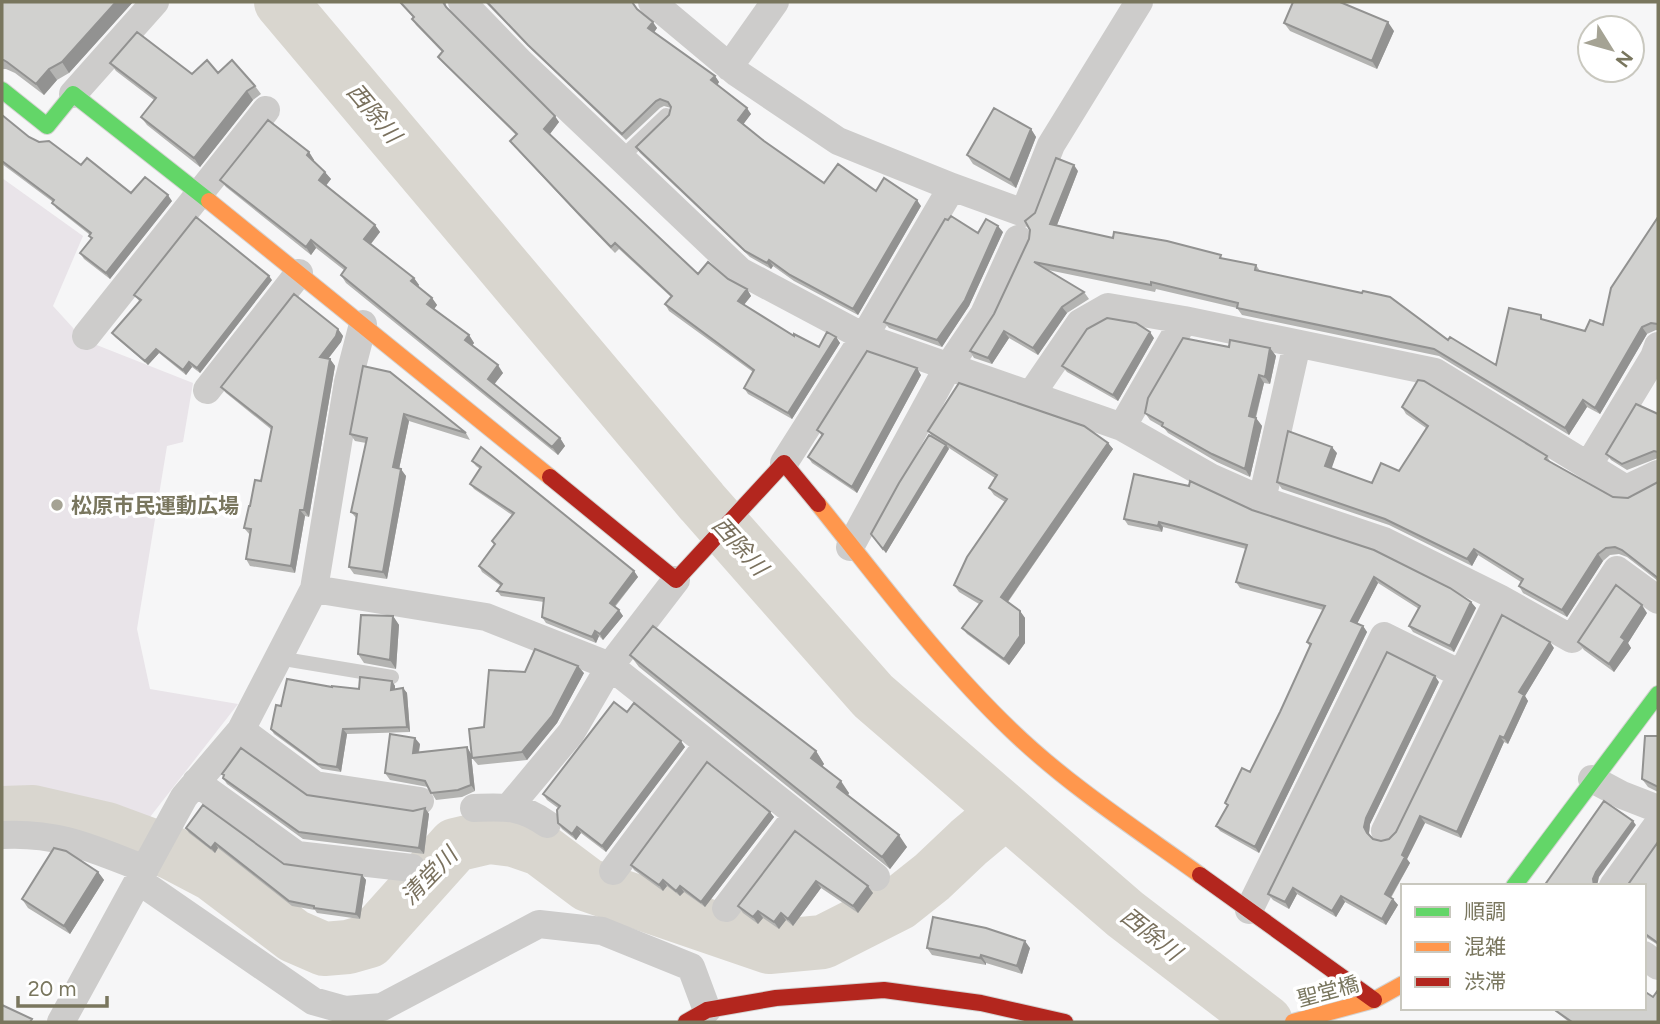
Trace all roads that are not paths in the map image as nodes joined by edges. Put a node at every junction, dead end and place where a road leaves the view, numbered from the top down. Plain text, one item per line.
1 (155, 2) edge
2 (462, 2) edge
3 (652, 2) edge
4 (775, 2) edge
5 (1139, 2) edge
6 (729, 67) junction
7 (2, 90) edge
8 (74, 94) junction
9 (266, 110) dead end
10 (666, 115) edge
11 (621, 158) junction
12 (952, 187) junction
13 (200, 195) junction
14 (1018, 239) dead end
15 (299, 274) junction
16 (1184, 320) junction
17 (363, 324) junction
18 (86, 336) dead end
19 (864, 337) junction
20 (1297, 344) junction
21 (1658, 346) edge
22 (948, 367) junction
23 (207, 390) dead end
24 (1030, 396) junction
25 (1122, 427) junction
26 (1588, 466) junction
27 (780, 467) junction
28 (1658, 474) edge
29 (1262, 500) junction
30 (850, 547) junction
31 (678, 578) junction
32 (314, 589) junction
33 (1499, 598) junction
34 (1658, 600) edge
35 (278, 658) junction
36 (610, 666) junction
37 (1462, 675) junction
38 (392, 677) dead end
39 (1658, 694) edge
40 (241, 730) junction
41 (708, 744) junction
42 (1592, 779) junction
43 (189, 790) junction
44 (420, 801) dead end
45 (509, 807) junction
46 (474, 808) dead end
47 (1658, 809) edge
48 (797, 815) junction
49 (547, 824) dead end
50 (1658, 824) edge
51 (1385, 831) dead end
52 (2, 835) edge
53 (412, 868) dead end
54 (613, 871) dead end
55 (144, 872) junction
56 (876, 877) dead end
57 (1515, 884) edge
58 (1614, 884) edge
59 (726, 908) dead end
60 (1249, 910) junction
61 (1401, 985) edge
62 (1374, 1000) junction
63 (697, 1016) edge
64 (61, 1022) edge
65 (1065, 1022) edge
66 (1293, 1022) edge

1 - 8 street
2 - 11 street
3 - 6 street
4 - 6 street
5 - 12 street
6 - 12 street
7 - 8 street
8 - 13 street
9 - 13 street
10 - 11 lane
11 - 19 street
12 - 19 street
13 - 15 street
13 - 18 street
14 - 22 street
15 - 17 street
15 - 23 street
16 - 20 street
16 - 24 street
16 - 25 street
17 - 31 street
17 - 32 street
19 - 22 street
19 - 27 street
20 - 26 street
20 - 29 street
21 - 26 street
22 - 24 street
22 - 30 street
24 - 25 street
25 - 29 street
26 - 28 street
27 - 30 street
27 - 31 street
29 - 33 street
30 - 60 street
31 - 36 street
32 - 35 street
32 - 36 street
33 - 34 street
33 - 37 street
35 - 38 lane
35 - 40 street
36 - 41 street
36 - 45 street
37 - 51 street
37 - 60 street
39 - 42 street
40 - 43 street
40 - 44 street
41 - 48 street
41 - 54 street
42 - 47 street
42 - 57 street
43 - 53 street
43 - 55 street
45 - 46 street
45 - 49 street
48 - 56 street
48 - 59 street
50 - 58 street
52 - 55 street
55 - 63 street
55 - 64 street
60 - 62 street
61 - 62 street, 聖堂橋
62 - 66 street, 聖堂橋
63 - 65 street

